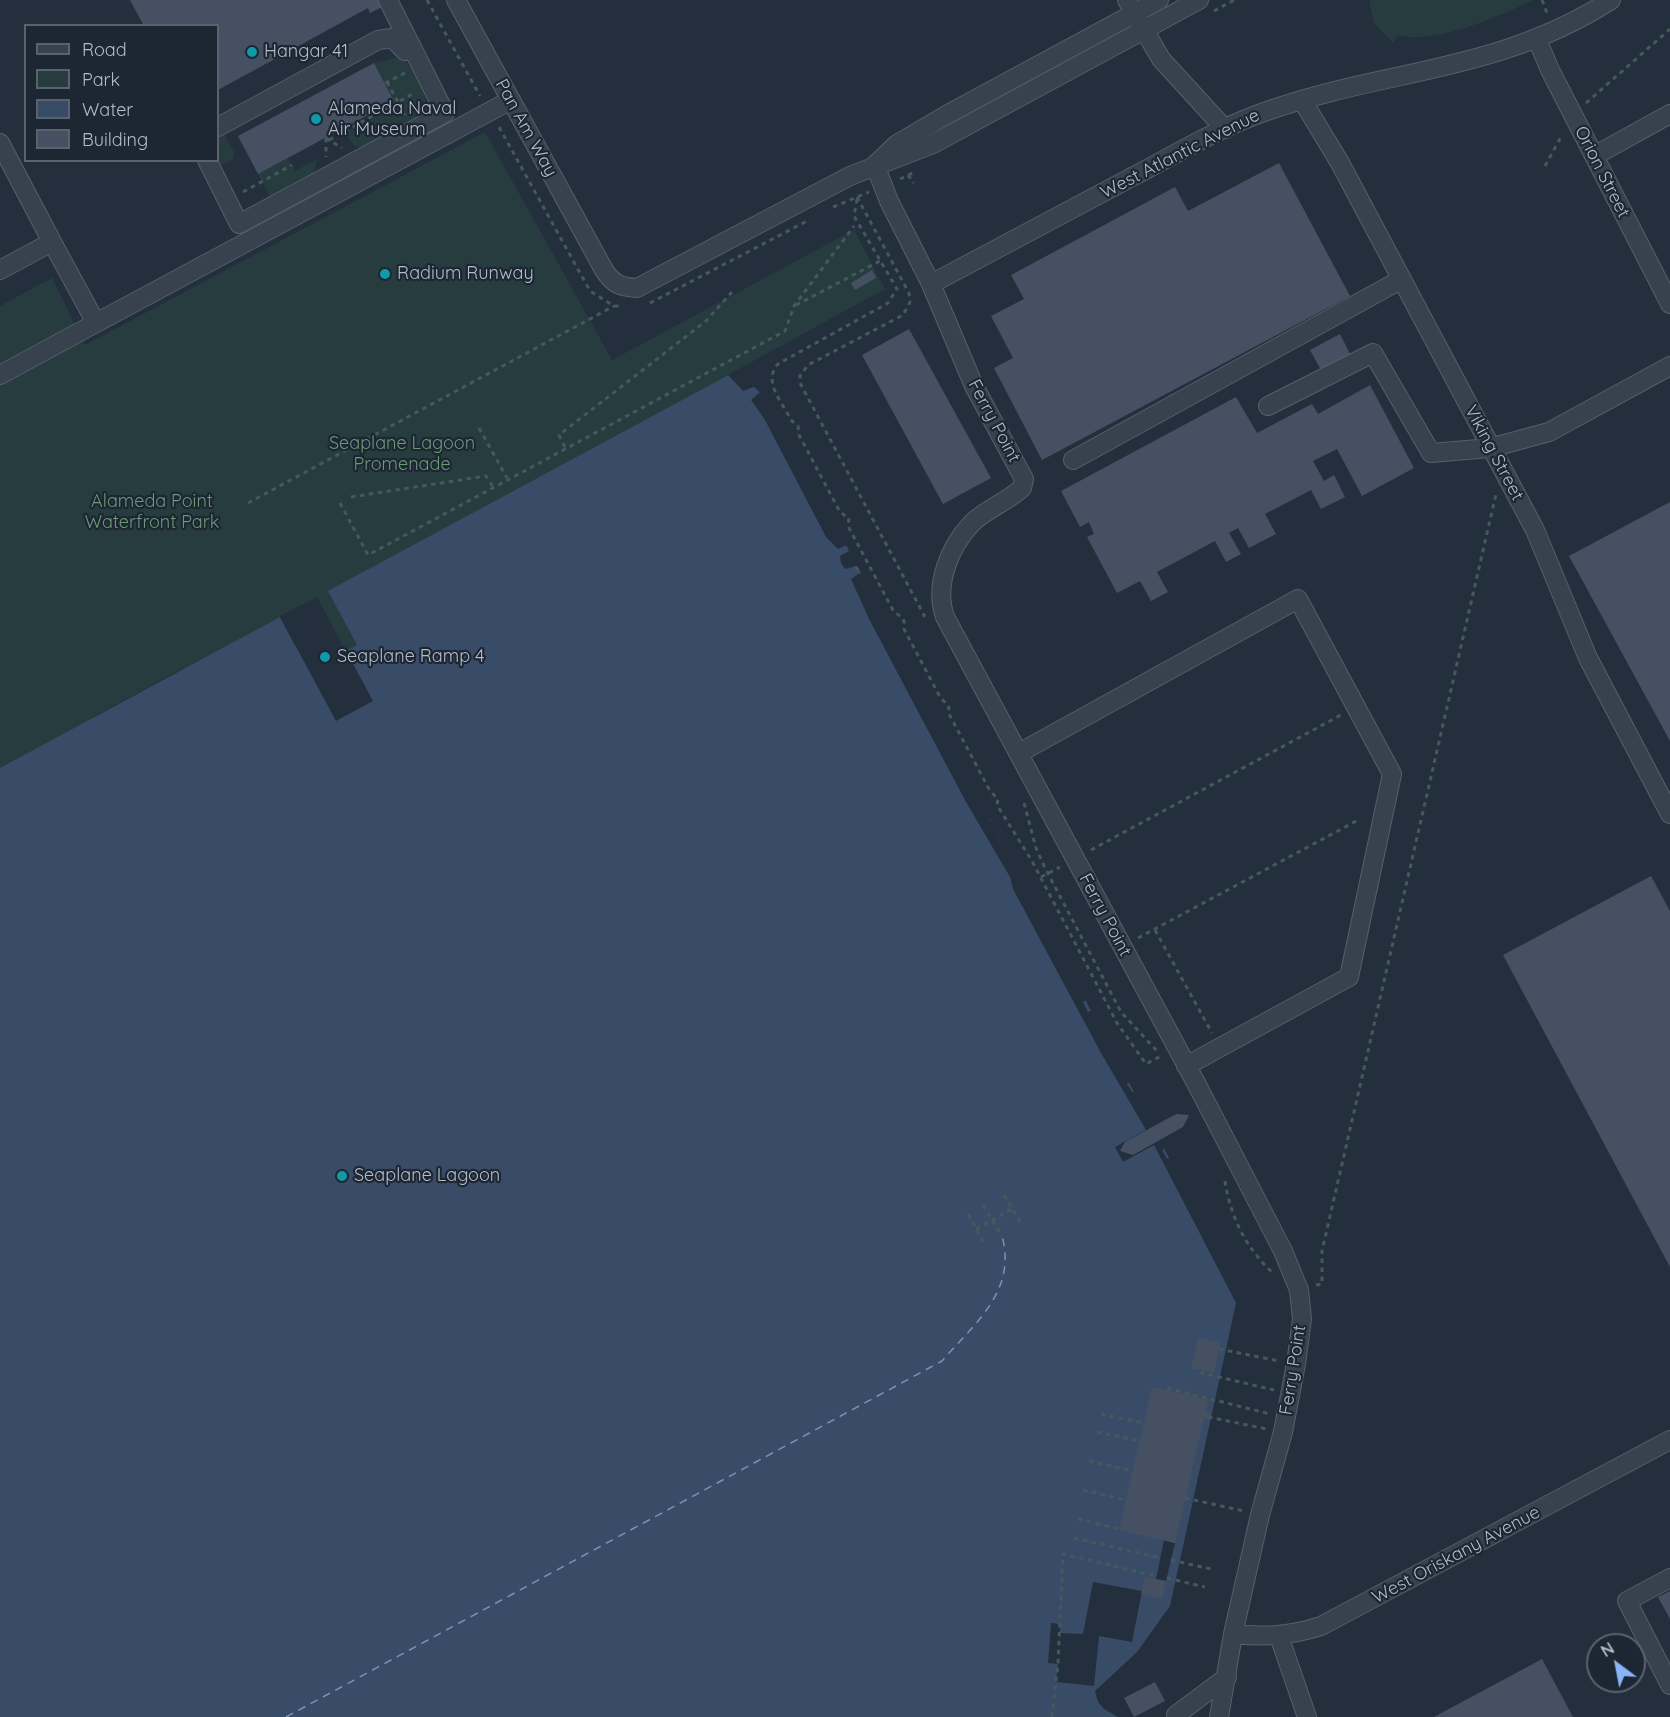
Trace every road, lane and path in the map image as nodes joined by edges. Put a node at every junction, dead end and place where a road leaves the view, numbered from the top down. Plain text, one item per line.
1 (388, 0) edge
2 (427, 0) edge
3 (456, 0) edge
4 (1158, 0) edge
5 (1199, 0) edge
6 (1611, 0) edge
7 (1130, 7) edge
8 (1670, 29) edge
9 (1144, 31) junction
10 (1537, 39) junction
11 (412, 47) junction
12 (387, 82) dead end
13 (430, 84) junction
14 (511, 100) junction
15 (1302, 100) junction
16 (398, 102) junction
17 (489, 112) junction
18 (1670, 114) edge
19 (1574, 118) junction
20 (219, 126) edge
21 (1225, 129) junction
22 (412, 130) junction
23 (329, 140) dead end
24 (0, 143) edge
25 (1594, 156) junction
26 (208, 162) edge
27 (292, 165) dead end
28 (875, 165) junction
29 (1545, 166) dead end
30 (908, 175) dead end
31 (914, 183) dead end
32 (227, 201) junction
33 (854, 226) dead end
34 (52, 242) junction
35 (880, 260) dead end
36 (0, 269) edge
37 (579, 272) dead end
38 (1402, 279) junction
39 (931, 284) junction
40 (732, 292) dead end
41 (1670, 304) edge
42 (614, 306) dead end
43 (794, 306) junction
44 (96, 323) junction
45 (1670, 366) edge
46 (0, 375) edge
47 (1268, 406) dead end
48 (479, 428) dead end
49 (566, 447) junction
50 (1490, 448) junction
51 (1073, 460) dead end
52 (1501, 469) junction
53 (507, 478) junction
54 (493, 487) junction
55 (351, 497) dead end
56 (248, 503) dead end
57 (340, 503) dead end
58 (855, 567) dead end
59 (859, 573) dead end
60 (1356, 706) junction
61 (1019, 753) junction
62 (1670, 813) edge
63 (1360, 819) dead end
64 (1089, 851) dead end
65 (1065, 864) dead end
66 (1041, 877) dead end
67 (1155, 930) junction
68 (1137, 939) dead end
69 (1220, 1048) junction
70 (1186, 1066) junction
71 (1004, 1194) dead end
72 (983, 1205) dead end
73 (1012, 1209) junction
74 (968, 1214) dead end
75 (992, 1220) junction
76 (1022, 1226) dead end
77 (976, 1229) junction
78 (1002, 1236) dead end
79 (986, 1245) dead end
80 (1322, 1284) dead end
81 (1219, 1349) dead end
82 (1296, 1364) junction
83 (1203, 1371) dead end
84 (1167, 1388) dead end
85 (1290, 1394) junction
86 (1101, 1414) dead end
87 (1208, 1417) dead end
88 (1144, 1423) dead end
89 (1285, 1425) junction
90 (1096, 1432) dead end
91 (1670, 1440) edge
92 (1140, 1441) dead end
93 (1089, 1461) dead end
94 (1133, 1471) dead end
95 (1083, 1490) dead end
96 (1185, 1498) dead end
97 (1126, 1500) dead end
98 (1260, 1515) junction
99 (1078, 1520) dead end
100 (1119, 1529) dead end
101 (1074, 1538) dead end
102 (1161, 1558) dead end
103 (1171, 1560) dead end
104 (1211, 1569) dead end
105 (1156, 1576) dead end
106 (1167, 1578) dead end
107 (1670, 1578) edge
108 (1205, 1587) dead end
109 (1233, 1634) junction
110 (1280, 1636) junction
111 (1227, 1677) junction
112 (1670, 1685) edge
113 (1176, 1715) dead end
114 (1052, 1717) edge
115 (1219, 1717) edge
116 (1306, 1717) edge

1 - 11 street
2 - 17 path
3 - 14 street, Pan Am Way
4 - 7 street
5 - 9 street
6 - 10 street, West Atlantic Avenue
7 - 9 street
7 - 28 street
8 - 19 path
9 - 21 street
9 - 28 street
10 - 15 street, West Atlantic Avenue
10 - 19 street, Orion Street
11 - 13 street
11 - 20 street
12 - 16 path
13 - 16 path
13 - 22 street
14 - 17 street
14 - 28 street, Pan Am Way
15 - 21 street, West Atlantic Avenue
15 - 38 street, Viking Street
16 - 22 path
16 - 23 path
17 - 37 path
17 - 44 street
18 - 25 street
19 - 25 street, Orion Street
19 - 29 path
21 - 39 street, West Atlantic Avenue
22 - 32 street
24 - 34 street
25 - 41 street, Orion Street
26 - 32 street
27 - 32 path
28 - 39 street, Ferry Point
30 - 31 path
33 - 43 path
34 - 36 street
34 - 44 street
35 - 43 path
38 - 50 street, Viking Street
38 - 51 street
39 - 61 street, Ferry Point
40 - 49 path
42 - 56 path
43 - 49 path
44 - 46 street
45 - 50 street
47 - 50 street
48 - 53 path
49 - 53 path
50 - 52 street, Viking Street
52 - 62 street, Viking Street
52 - 80 path
53 - 54 path
54 - 55 path
54 - 57 path
58 - 59 path
60 - 61 street
60 - 64 path
60 - 69 street
61 - 70 street, Ferry Point
63 - 67 path
65 - 66 path
67 - 68 path
67 - 69 path
69 - 70 street
70 - 82 street, Ferry Point
71 - 73 path
72 - 75 path
73 - 75 path
73 - 76 path
74 - 77 path
75 - 77 path
75 - 78 path
77 - 79 path
81 - 82 path
82 - 85 street, Ferry Point
83 - 85 path
84 - 89 path
85 - 89 street, Ferry Point
86 - 88 path
87 - 89 path
89 - 98 street, Ferry Point
90 - 92 path
91 - 110 street, West Oriskany Avenue
93 - 94 path
95 - 97 path
96 - 98 path
98 - 109 street, Ferry Point
99 - 100 path
101 - 102 path
103 - 104 path
105 - 114 path
106 - 108 path
107 - 112 street
109 - 110 street, West Oriskany Avenue
109 - 111 street, Ferry Point
110 - 116 street
111 - 113 street
111 - 115 street, Ferry Point

